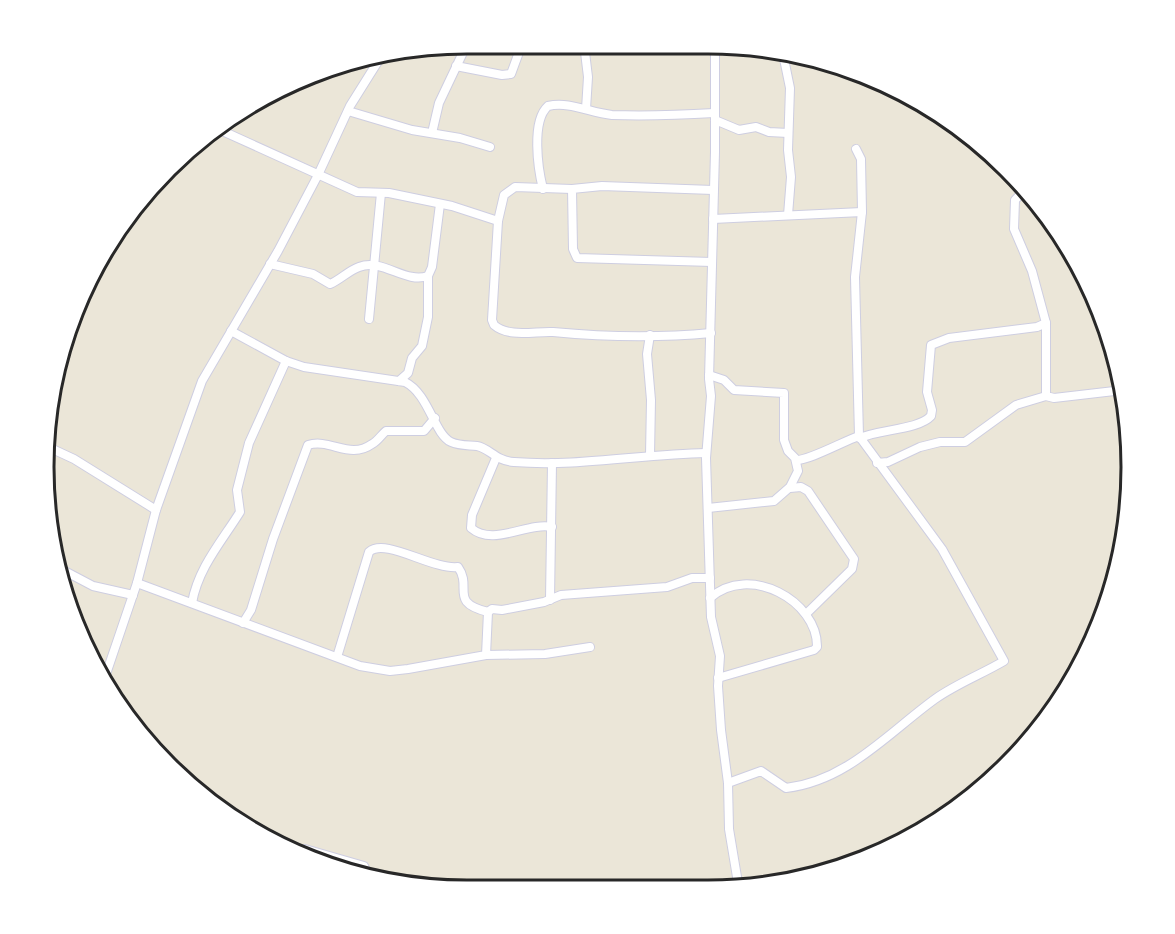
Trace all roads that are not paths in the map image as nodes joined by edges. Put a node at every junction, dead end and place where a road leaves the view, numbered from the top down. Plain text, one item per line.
1 (462, 54) edge
2 (518, 54) edge
3 (585, 54) edge
4 (715, 54) edge
5 (785, 61) edge
6 (375, 64) edge
7 (456, 66) junction
8 (586, 109) junction
9 (348, 111) junction
10 (715, 117) junction
11 (226, 132) edge
12 (432, 133) junction
13 (788, 133) junction
14 (490, 147) dead end
15 (856, 149) dead end
16 (318, 175) junction
17 (543, 189) junction
18 (572, 189) junction
19 (713, 190) junction
20 (381, 193) junction
21 (1019, 196) edge
22 (440, 204) junction
23 (862, 212) junction
24 (788, 215) junction
25 (713, 219) junction
26 (498, 221) junction
27 (712, 262) junction
28 (270, 264) junction
29 (374, 266) junction
30 (428, 276) junction
31 (369, 319) dead end
32 (1046, 323) junction
33 (231, 331) junction
34 (711, 333) junction
35 (650, 336) junction
36 (286, 361) junction
37 (709, 375) junction
38 (399, 381) junction
39 (1114, 391) edge
40 (1046, 396) junction
41 (435, 418) junction
42 (860, 437) junction
43 (55, 450) edge
44 (706, 453) junction
45 (650, 455) junction
46 (496, 458) junction
47 (796, 460) junction
48 (552, 463) junction
49 (877, 463) junction
50 (790, 488) junction
51 (708, 508) junction
52 (156, 510) junction
53 (552, 528) junction
54 (68, 573) edge
55 (710, 578) junction
56 (137, 583) junction
57 (133, 595) junction
58 (711, 598) junction
59 (550, 600) junction
60 (192, 603) junction
61 (488, 612) junction
62 (806, 614) junction
63 (243, 623) junction
64 (590, 647) dead end
65 (486, 655) junction
66 (337, 657) junction
67 (107, 670) edge
68 (718, 678) junction
69 (728, 783) junction
70 (325, 855) edge
71 (364, 867) edge
72 (737, 879) edge

1 - 7 street
2 - 7 street
3 - 8 street
4 - 10 street
5 - 13 street
6 - 9 street
7 - 12 street
8 - 10 street
8 - 17 street
9 - 12 street
9 - 16 street
10 - 13 street
10 - 19 street
11 - 16 street
12 - 14 street
13 - 24 street
15 - 23 street
16 - 20 street
16 - 28 street
17 - 18 street
17 - 26 street
18 - 19 street
18 - 27 street
19 - 25 street
20 - 22 street
20 - 29 street
21 - 32 street
22 - 26 street
22 - 30 street
23 - 24 street
23 - 42 street
24 - 25 street
25 - 27 street
26 - 35 street
27 - 34 street
28 - 29 street
28 - 33 street
29 - 30 street
29 - 31 street
30 - 38 street
32 - 40 street
32 - 42 street
33 - 36 street
33 - 52 street
34 - 35 street
34 - 37 street
35 - 45 street
36 - 38 street
36 - 60 street
37 - 44 street
37 - 47 street
38 - 41 street
39 - 40 street
40 - 49 street
41 - 46 street
41 - 63 street
42 - 47 street
42 - 49 street
43 - 52 street
44 - 45 street
44 - 51 street
45 - 48 street
46 - 48 street
46 - 53 street
47 - 50 street
48 - 53 street
49 - 69 street
50 - 51 street
50 - 62 street
51 - 55 street
52 - 56 street
53 - 59 street
54 - 57 street
55 - 58 street
55 - 59 street
56 - 57 street
56 - 60 street
57 - 67 street
58 - 62 street
58 - 68 street
59 - 61 street
60 - 63 street
61 - 65 street
61 - 66 street
62 - 68 street
63 - 66 street
64 - 65 street
65 - 66 street
68 - 69 street
69 - 72 street
70 - 71 street

